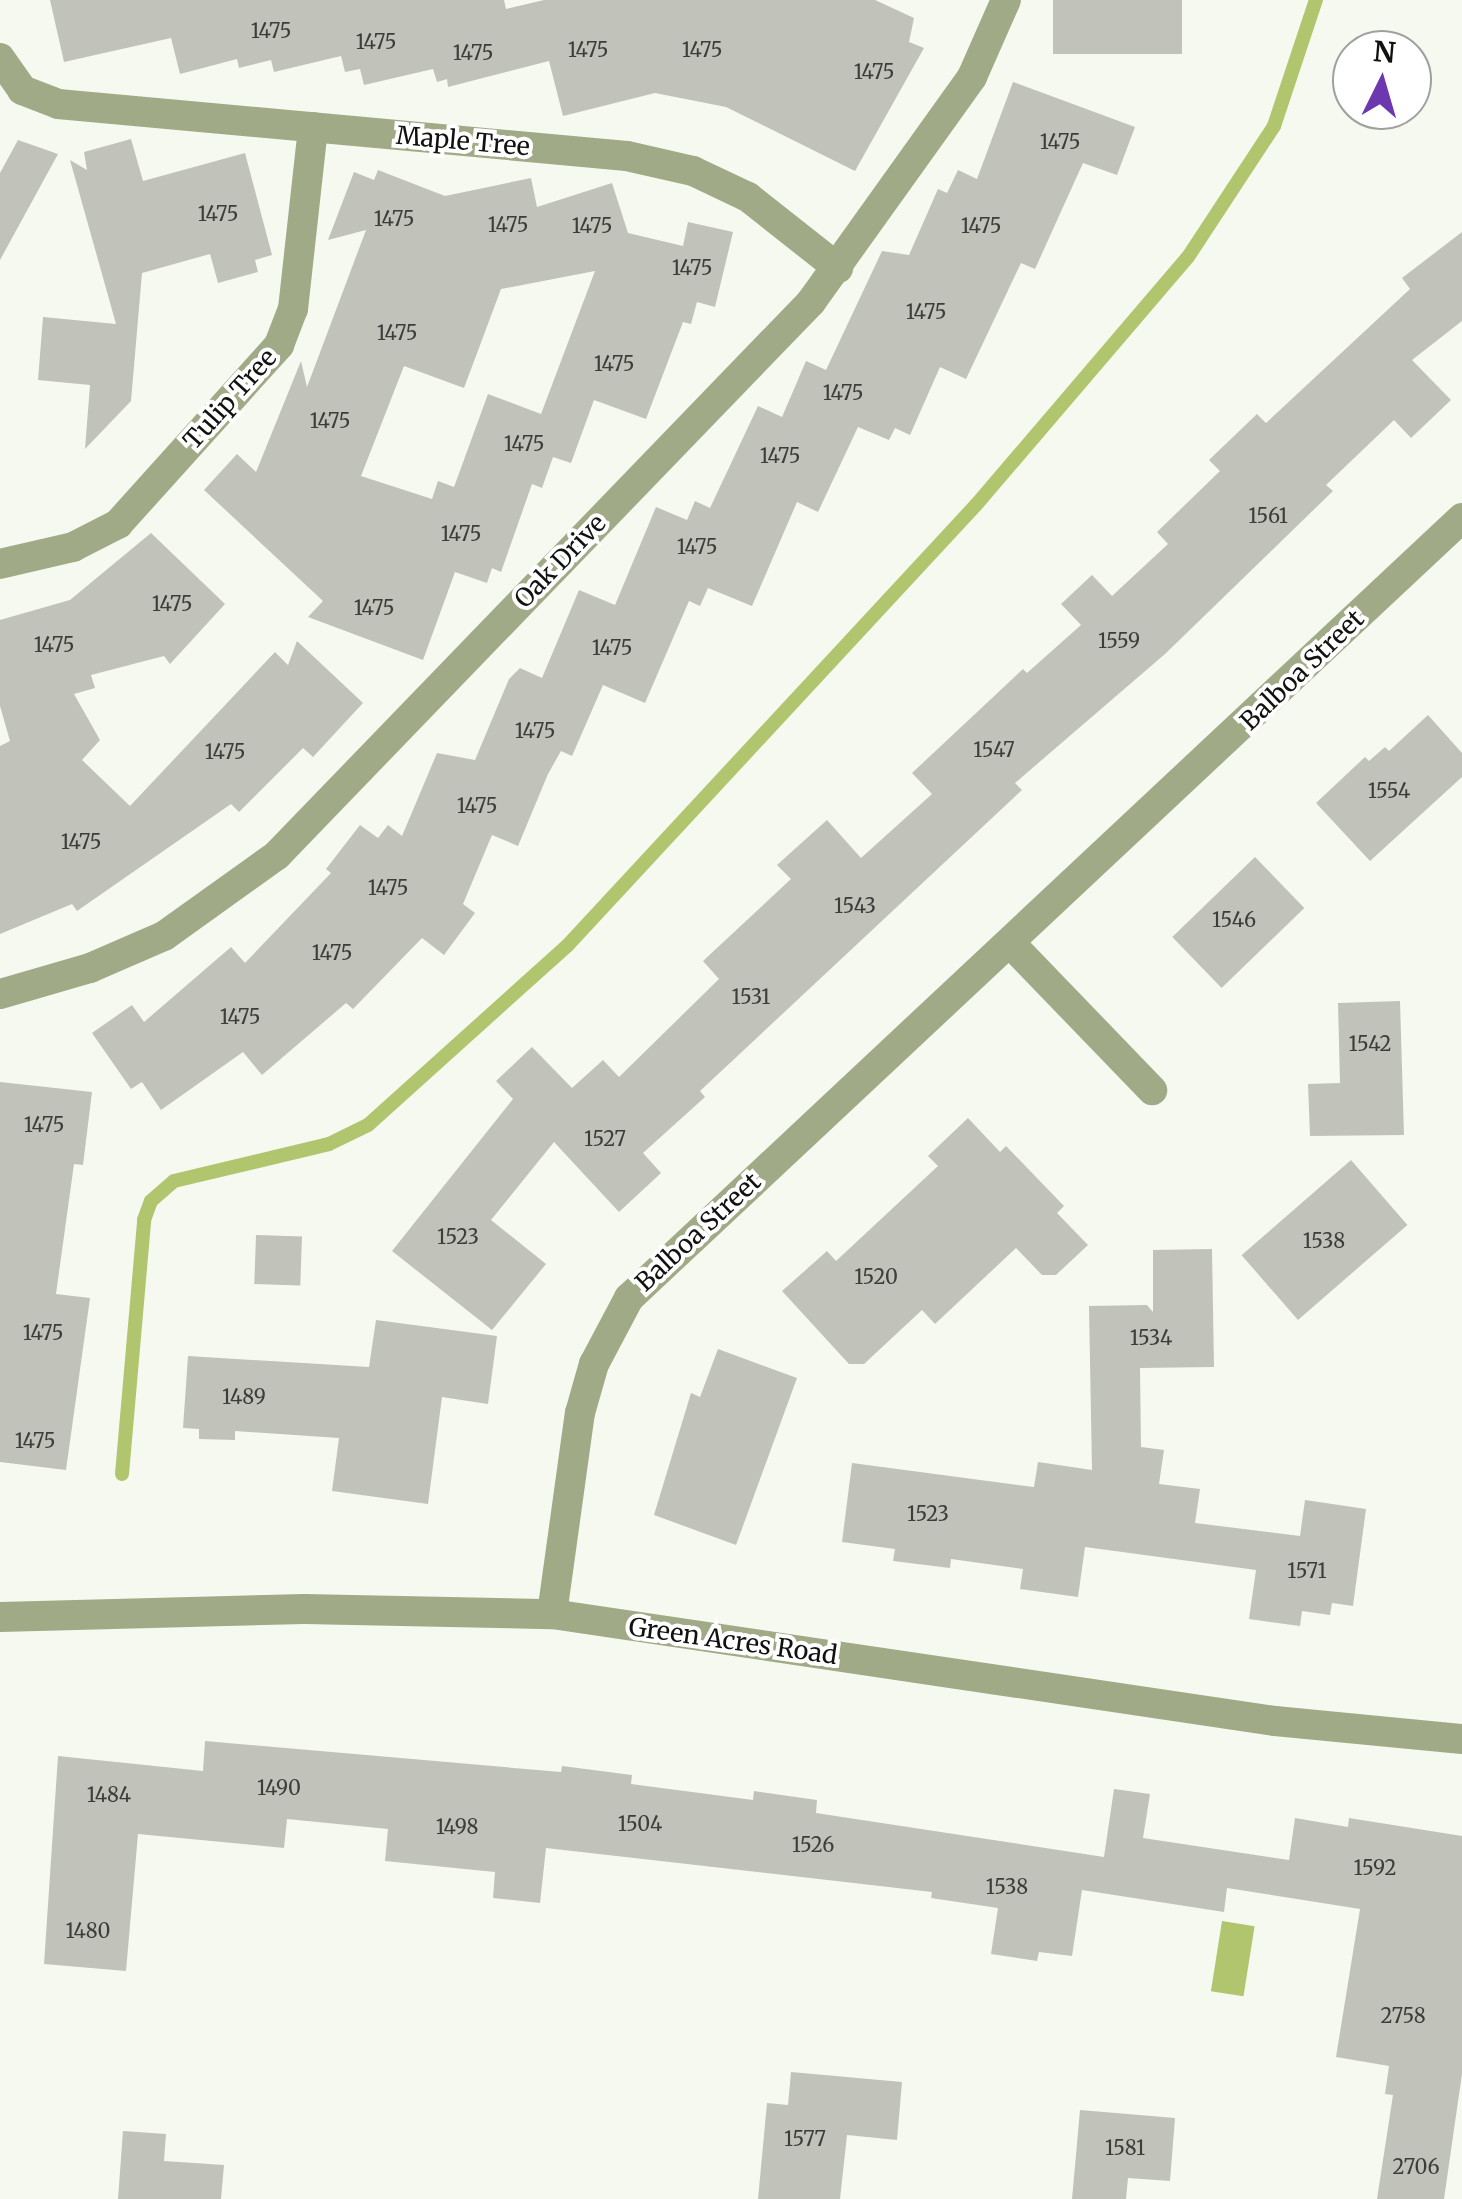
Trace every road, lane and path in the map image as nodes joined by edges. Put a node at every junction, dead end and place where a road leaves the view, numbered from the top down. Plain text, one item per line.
1 (1006, 0) edge
2 (0, 58) edge
3 (313, 128) junction
4 (838, 268) junction
5 (1462, 518) edge
6 (0, 564) edge
7 (1012, 946) junction
8 (0, 994) edge
9 (1152, 1090) dead end
10 (552, 1614) junction
11 (0, 1617) edge
12 (1462, 1739) edge

1 - 4 street, Oak Drive
2 - 3 street, Maple Tree
3 - 4 street, Maple Tree
3 - 6 street, Tulip Tree
4 - 8 street, Oak Drive
5 - 7 street, Balboa Street
7 - 9 street
7 - 10 street, Balboa Street
10 - 11 street, Green Acres Road
10 - 12 street, Green Acres Road

